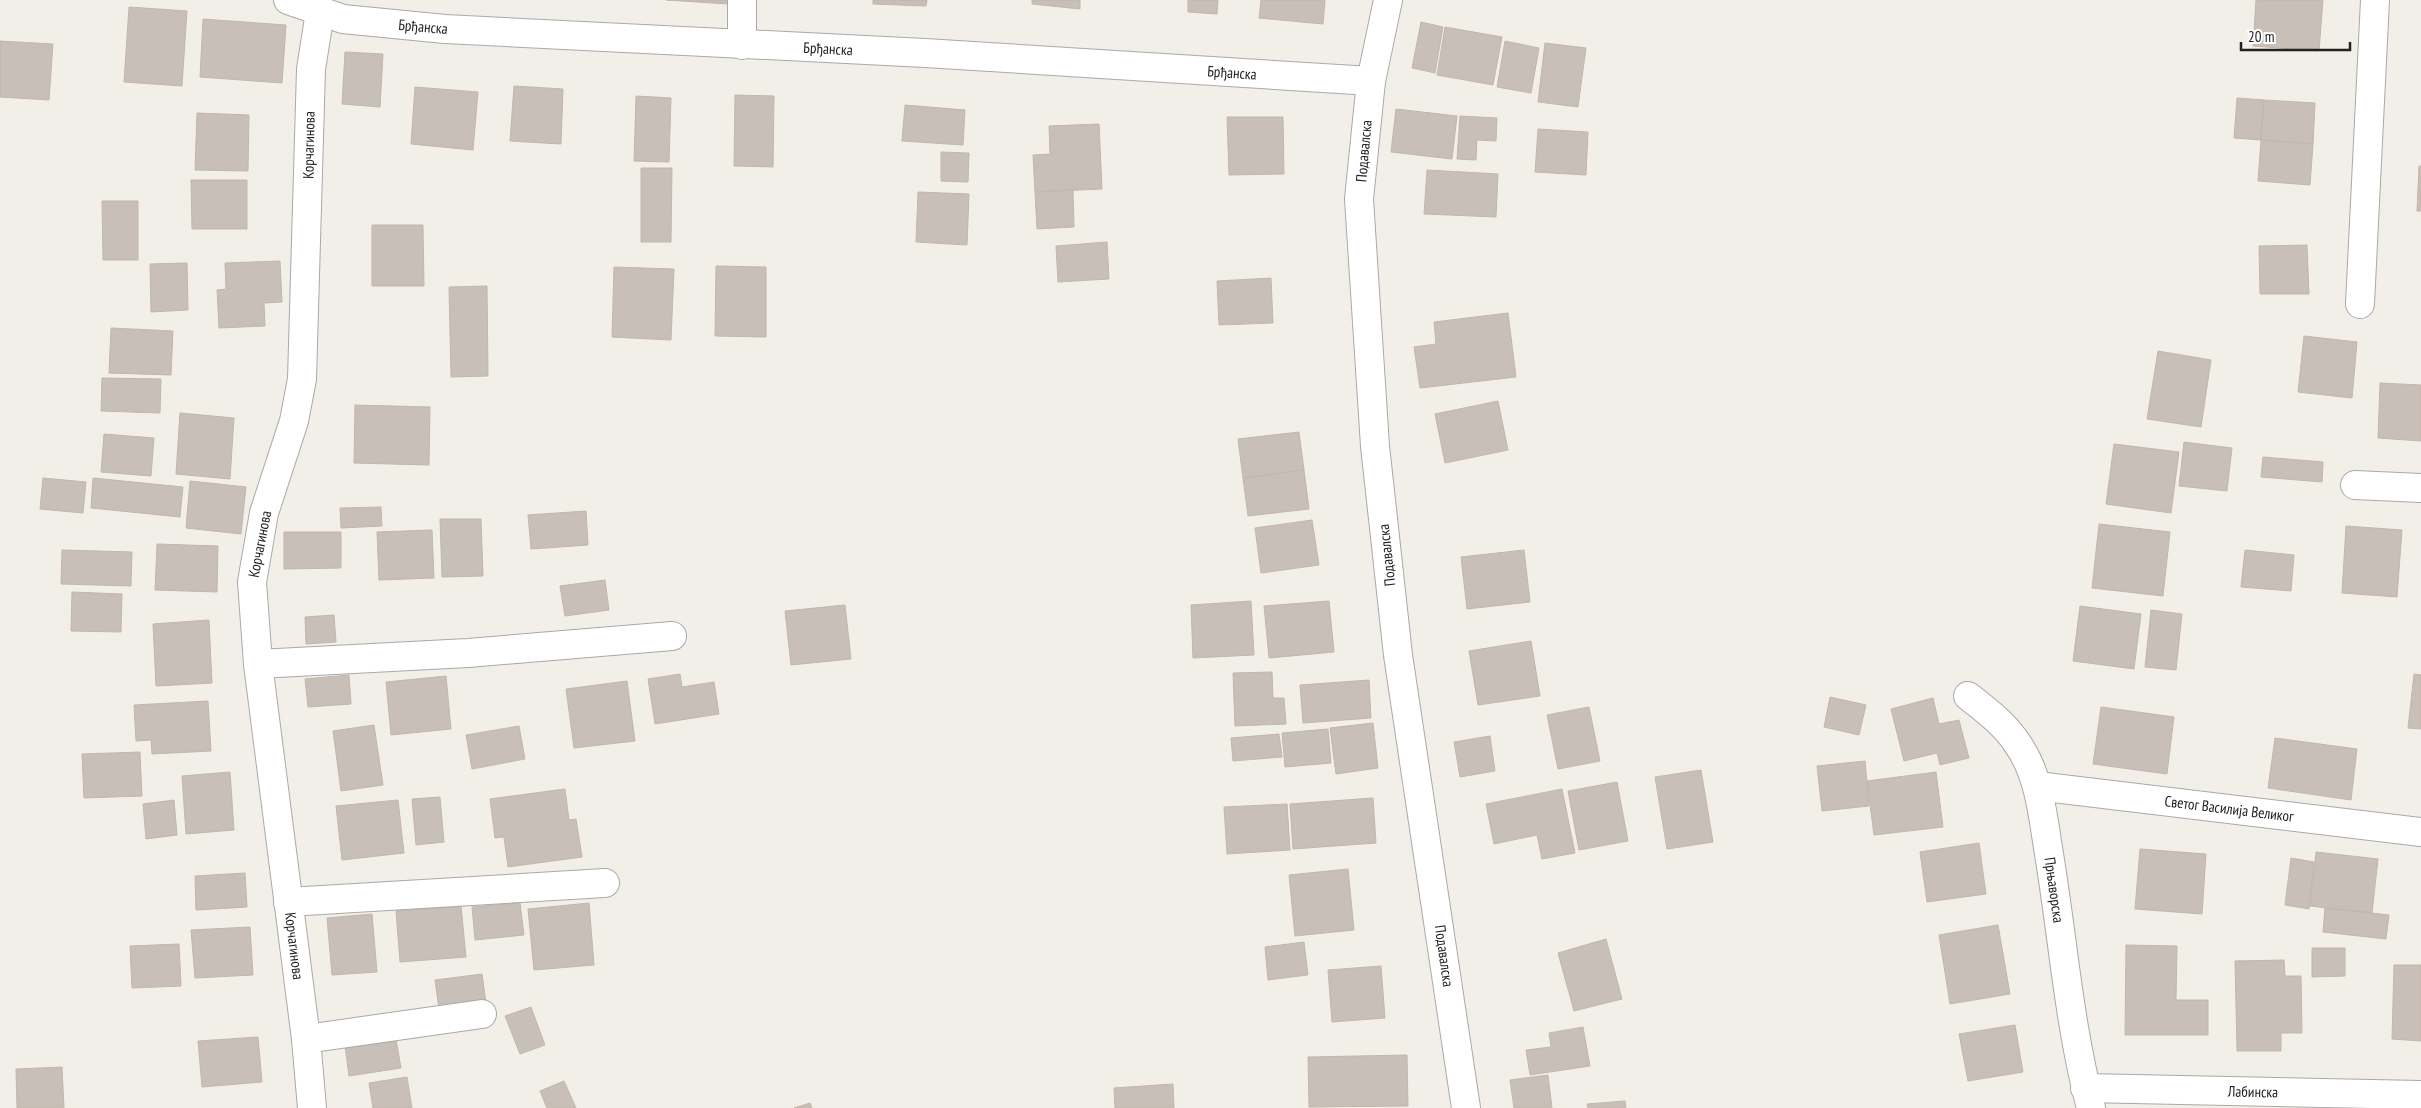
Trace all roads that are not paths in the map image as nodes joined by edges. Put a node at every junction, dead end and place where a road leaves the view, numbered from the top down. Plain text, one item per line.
1 (288, 0) edge
2 (742, 0) edge
3 (1388, 0) edge
4 (2375, 0) edge
5 (320, 12) junction
6 (742, 45) junction
7 (1371, 81) junction
8 (2360, 304) dead end
9 (2355, 485) dead end
10 (2421, 488) edge
11 (672, 636) dead end
12 (258, 664) junction
13 (1968, 696) dead end
14 (2037, 786) junction
15 (2421, 832) edge
16 (605, 884) dead end
17 (288, 902) junction
18 (482, 1014) dead end
19 (306, 1039) junction
20 (2421, 1095) edge
21 (2088, 1098) edge
22 (312, 1108) edge
23 (1466, 1108) edge

1 - 5 street, Брђанска
2 - 6 street
3 - 7 street, Подавалска
4 - 8 street
5 - 6 street, Брђанска
5 - 12 street, Корчагинова
6 - 7 street, Брђанска
7 - 23 street, Подавалска
9 - 10 street
11 - 12 street
12 - 17 street, Корчагинова
13 - 14 street, Прњаворска
14 - 15 street, Светог Василија Великог
14 - 21 street, Прњаворска
16 - 17 street
17 - 19 street, Корчагинова
18 - 19 street
19 - 22 street, Корчагинова
20 - 21 street, Лабинска

